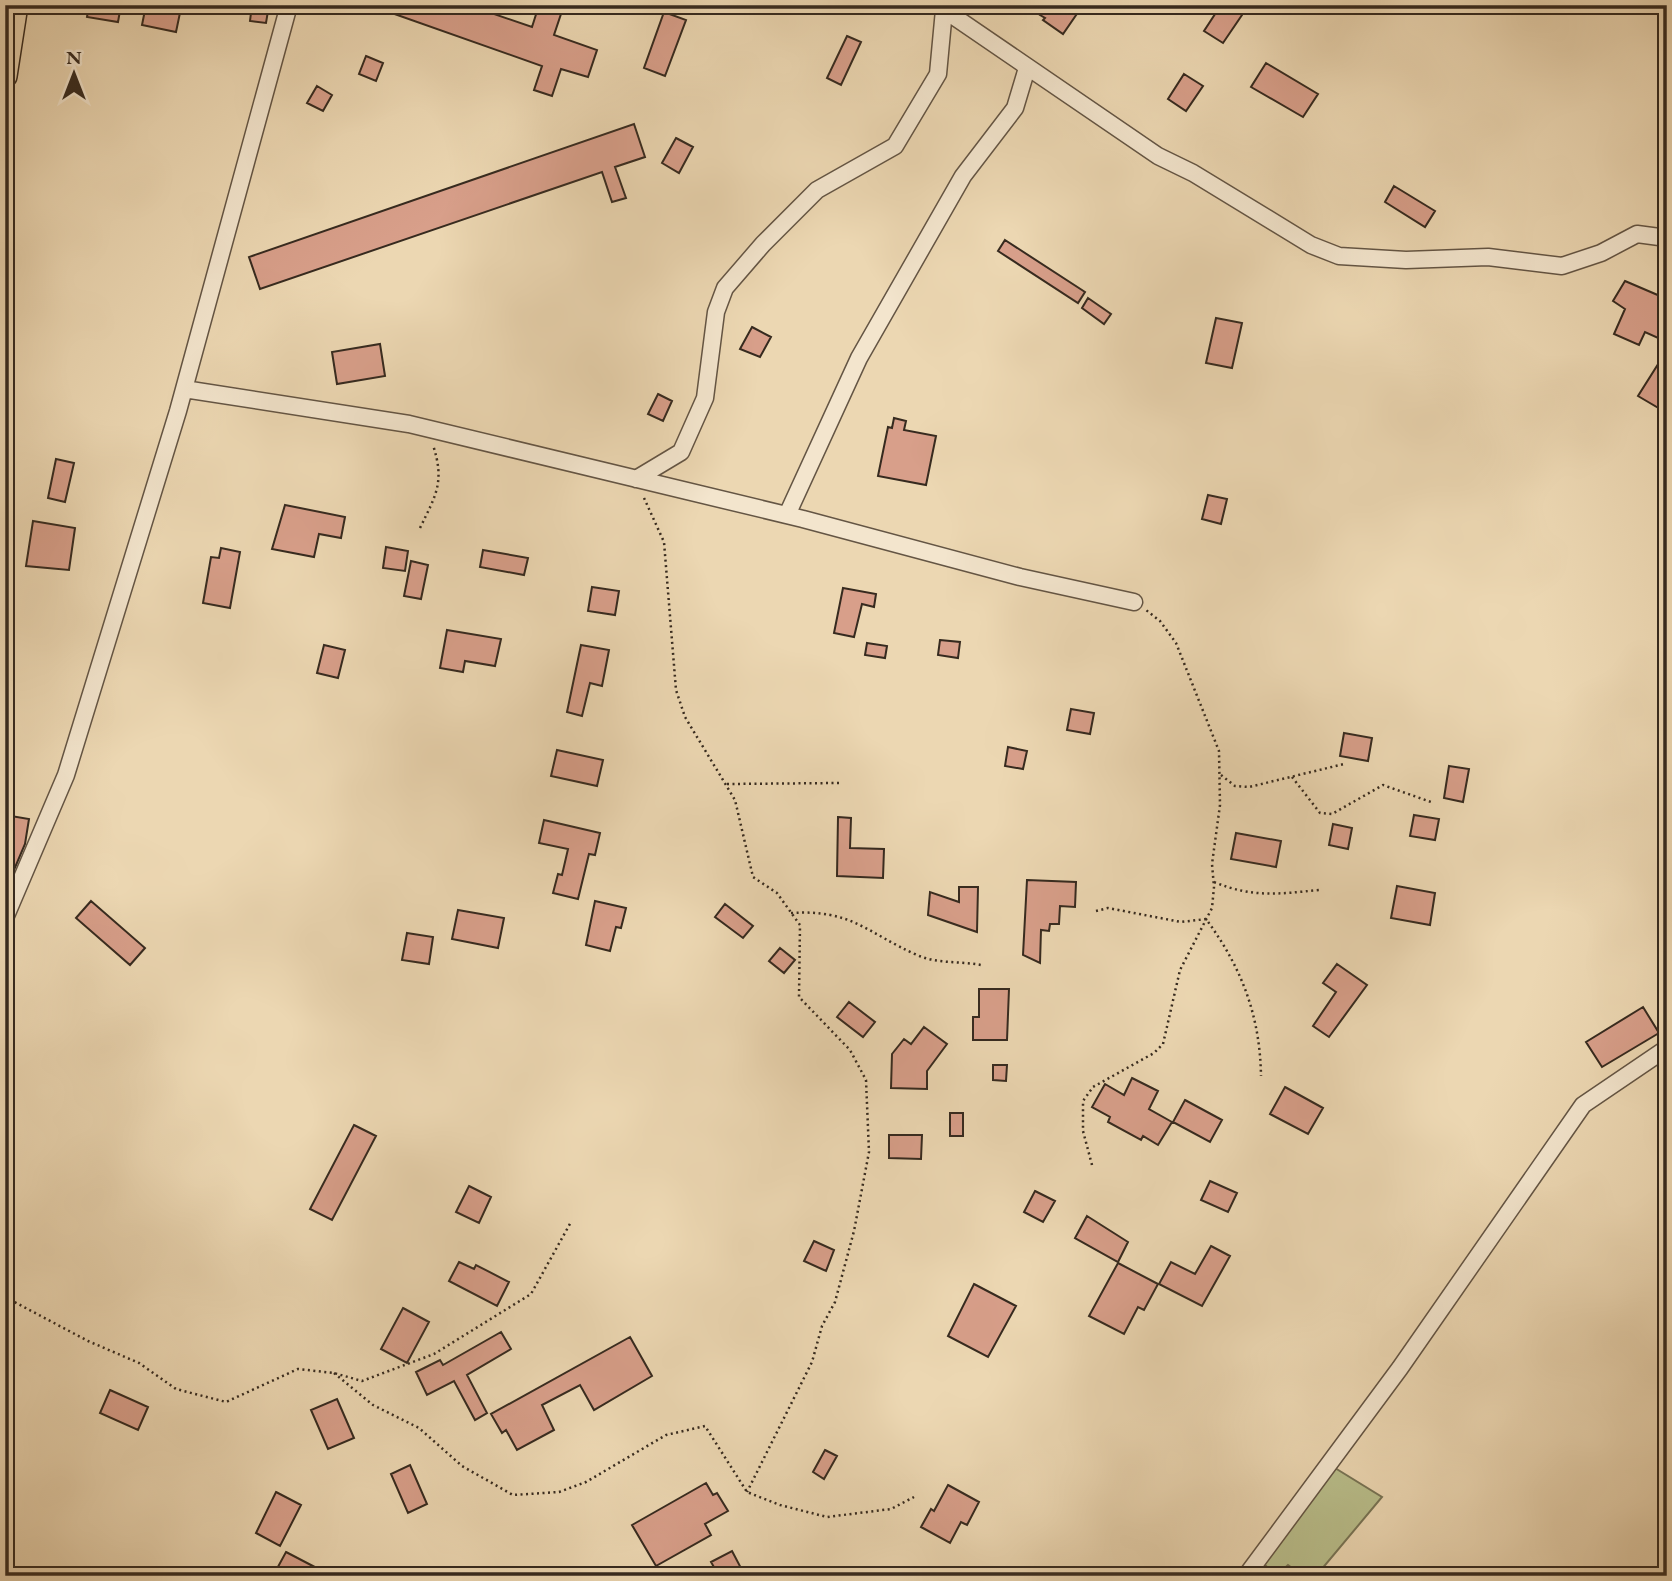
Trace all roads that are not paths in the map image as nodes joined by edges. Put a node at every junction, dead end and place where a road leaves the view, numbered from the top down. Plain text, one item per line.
1 (16, 5) edge
2 (289, 5) edge
3 (941, 8) edge
4 (1027, 68) junction
5 (5, 76) edge
6 (1667, 238) edge
7 (184, 389) junction
8 (636, 478) junction
9 (787, 515) junction
10 (1134, 602) road end
11 (5, 918) edge
12 (1667, 1048) edge
13 (1246, 1576) edge

1 - 5 highway
2 - 7 street
3 - 4 street
3 - 8 street
4 - 6 street
4 - 9 street
7 - 8 street
7 - 11 street
8 - 9 street
9 - 10 street
12 - 13 street

